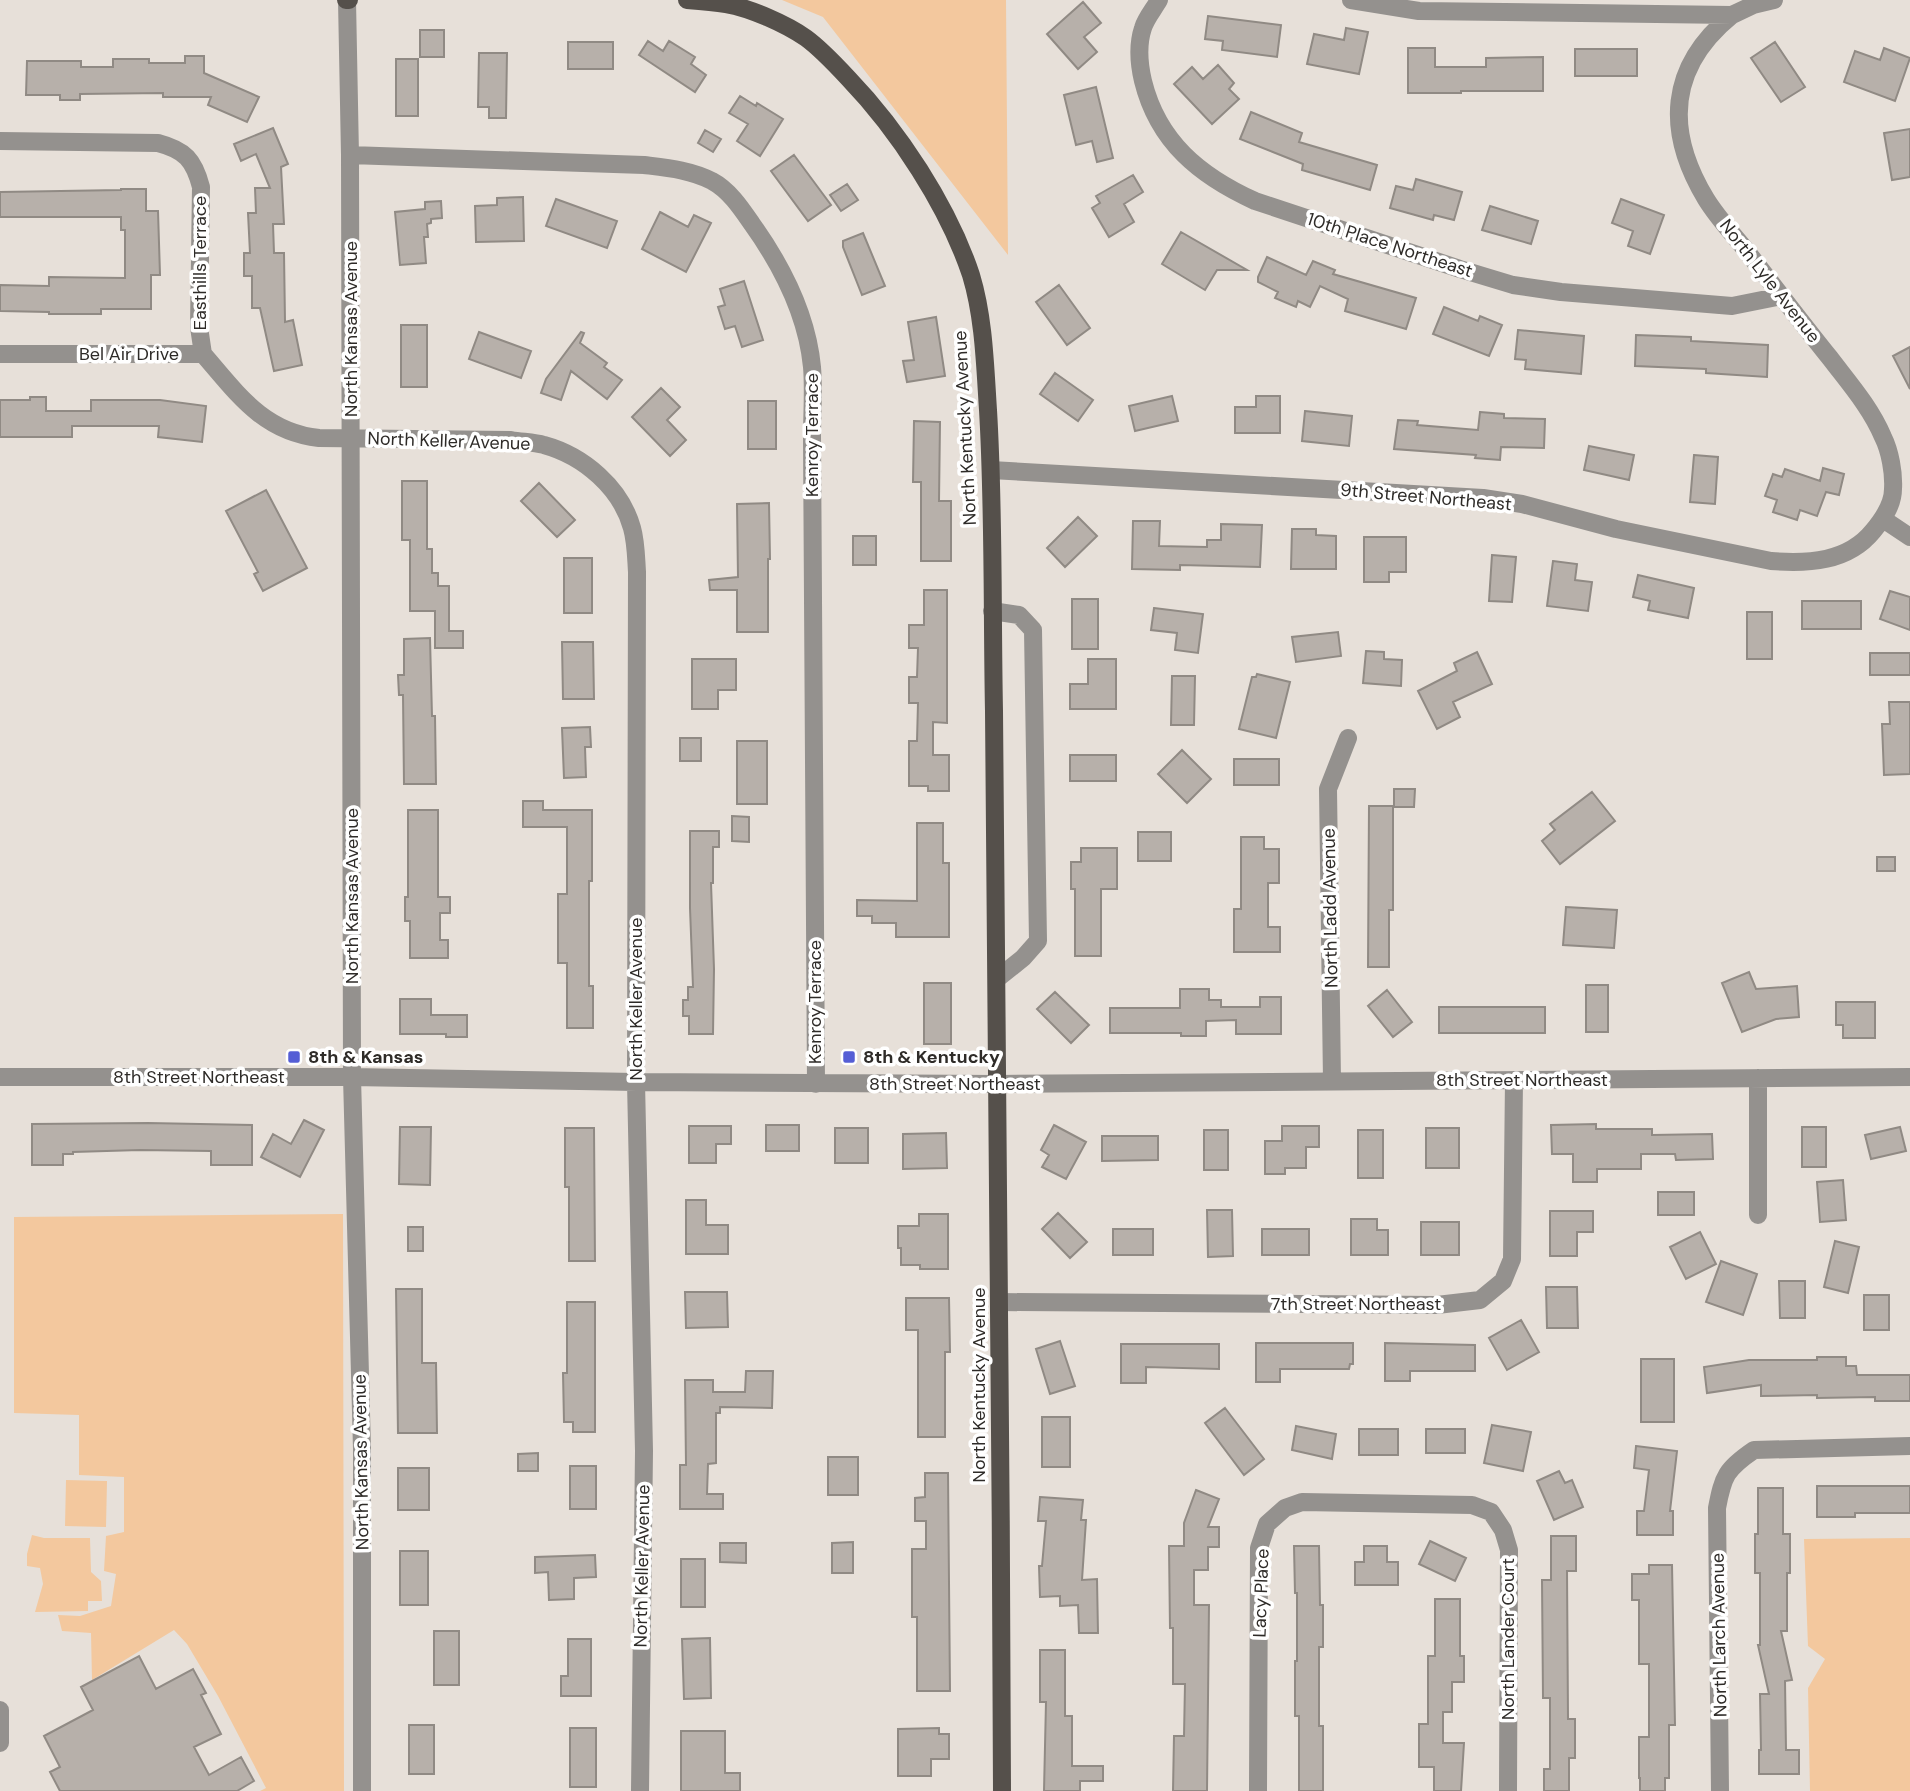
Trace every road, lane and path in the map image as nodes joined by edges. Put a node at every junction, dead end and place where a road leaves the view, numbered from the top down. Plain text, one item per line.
1 (347, 0) edge
2 (687, 0) edge
3 (1158, 0) edge
4 (1351, 0) edge
5 (1774, 0) edge
6 (1732, 15) junction
7 (0, 141) edge
8 (350, 155) junction
9 (1782, 296) junction
10 (0, 354) edge
11 (203, 354) junction
12 (351, 438) junction
13 (991, 470) junction
14 (1883, 519) junction
15 (1910, 537) edge
16 (992, 611) junction
17 (1348, 738) dead end
18 (998, 978) junction
19 (0, 1077) edge
20 (352, 1077) junction
21 (1910, 1077) edge
22 (1758, 1078) junction
23 (1514, 1080) junction
24 (1332, 1081) junction
25 (636, 1082) junction
26 (816, 1084) junction
27 (998, 1084) junction
28 (1758, 1215) dead end
29 (999, 1302) junction
30 (1910, 1446) edge
31 (1472, 1506) joint
32 (0, 1710) edge
33 (0, 1744) edge
34 (362, 1791) edge
35 (640, 1791) edge
36 (1002, 1791) edge
37 (1258, 1791) edge
38 (1508, 1791) edge
39 (1720, 1791) edge

1 - 8 street, North Kansas Avenue
2 - 13 main road, North Kentucky Avenue
3 - 9 street, 10th Place Northeast
4 - 6 street
5 - 6 street
6 - 9 street, North Lyle Avenue
7 - 11 street, Easthills Terrace
8 - 12 street, North Kansas Avenue
8 - 26 street, Kenroy Terrace
9 - 14 street, North Lyle Avenue
10 - 11 street, Bel Air Drive
11 - 12 street, Bel Air Drive
12 - 20 street, North Kansas Avenue
12 - 25 street, North Keller Avenue
13 - 14 street, 9th Street Northeast
13 - 16 main road, North Kentucky Avenue
14 - 15 street
16 - 18 main road, North Kentucky Avenue
16 - 18 street
17 - 24 street, North Ladd Avenue
18 - 27 main road, North Kentucky Avenue
19 - 20 street, 8th Street Northeast
20 - 25 street, 8th Street Northeast
20 - 34 street, North Kansas Avenue
21 - 22 street, 8th Street Northeast
22 - 23 street, 8th Street Northeast
22 - 28 street
23 - 24 street, 8th Street Northeast
23 - 29 street, 7th Street Northeast
24 - 27 street, 8th Street Northeast
25 - 26 street, 8th Street Northeast
25 - 35 street, North Keller Avenue
26 - 27 street, 8th Street Northeast
27 - 29 main road, North Kentucky Avenue
29 - 36 main road, North Kentucky Avenue
30 - 39 street, North Larch Avenue
31 - 37 street, Lacy Place
31 - 38 street, North Lander Court
32 - 33 street

